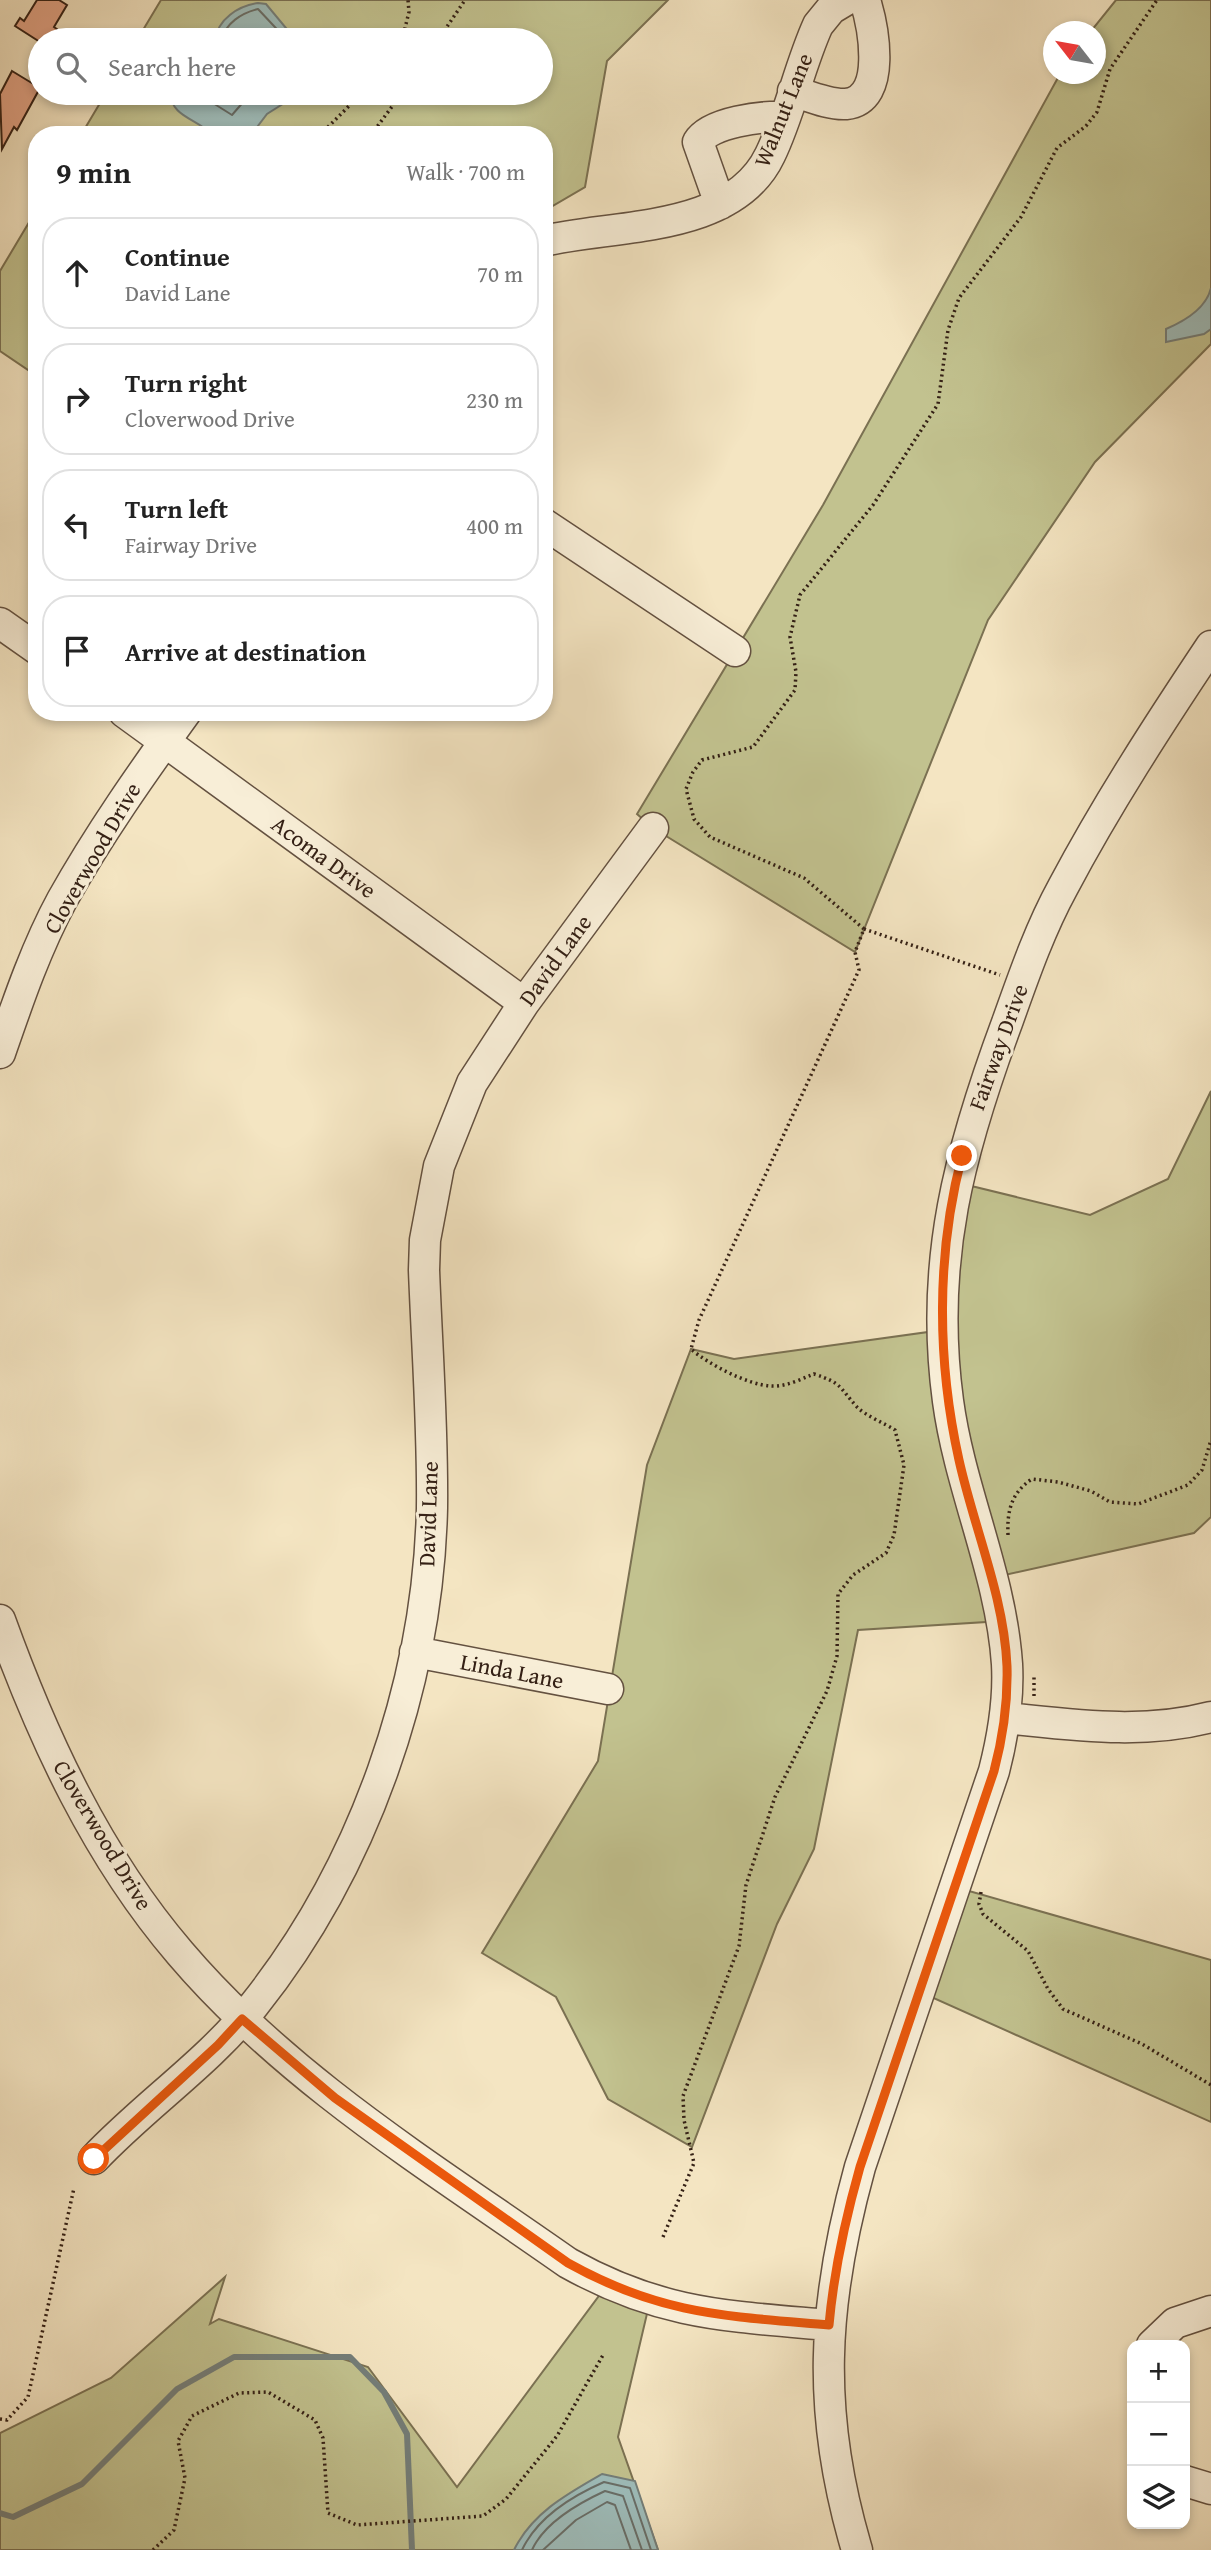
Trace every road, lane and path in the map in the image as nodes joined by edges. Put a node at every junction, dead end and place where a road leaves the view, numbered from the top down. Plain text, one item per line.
1 (408, 0) edge
2 (466, 0) edge
3 (846, 0) edge
4 (864, 0) edge
5 (1157, 0) edge
6 (405, 28) edge
7 (446, 28) edge
8 (789, 104) junction
9 (350, 105) edge
10 (393, 105) edge
11 (329, 126) edge
12 (378, 126) edge
13 (720, 204) junction
14 (553, 239) edge
15 (553, 530) edge
16 (0, 623) edge
17 (28, 643) edge
18 (1211, 646) edge
19 (735, 651) dead end
20 (136, 721) edge
21 (180, 721) edge
22 (165, 742) junction
23 (653, 828) dead end
24 (864, 929) junction
25 (1021, 983) junction
26 (524, 1003) junction
27 (0, 1053) edge
28 (1211, 1440) edge
29 (1008, 1542) dead end
30 (0, 1620) edge
31 (415, 1652) junction
32 (1033, 1668) dead end
33 (608, 1689) dead end
34 (1031, 1700) dead end
35 (1211, 1717) edge
36 (1005, 1718) junction
37 (985, 1882) dead end
38 (242, 2019) junction
39 (1211, 2085) edge
40 (94, 2159) dead end
41 (74, 2188) dead end
42 (663, 2237) dead end
43 (1211, 2311) edge
44 (829, 2325) junction
45 (1157, 2340) edge
46 (603, 2356) dead end
47 (0, 2419) edge
48 (1190, 2482) edge
49 (1211, 2488) edge
50 (153, 2550) edge
51 (857, 2550) edge

1 - 6 path
2 - 7 path
3 - 8 street, Walnut Lane
4 - 8 street
5 - 24 path
8 - 13 street, Walnut Lane
8 - 13 street
9 - 11 path
10 - 12 path
13 - 14 street, Walnut Lane
15 - 19 street
16 - 17 street
18 - 25 street, Fairway Drive
20 - 22 street, Acoma Drive
21 - 22 street, Cloverwood Drive
22 - 26 street, Acoma Drive
22 - 27 street, Cloverwood Drive
23 - 26 street, David Lane
24 - 25 path
24 - 42 path
25 - 36 street, Fairway Drive
26 - 31 street, David Lane
28 - 29 path
30 - 38 street, Cloverwood Drive
31 - 33 street, Linda Lane
31 - 38 street, David Lane
32 - 34 path
35 - 36 street
36 - 44 street, Fairway Drive
37 - 39 path
38 - 40 street, David Lane
38 - 44 street, Cloverwood Drive
41 - 47 path
43 - 45 street
44 - 51 street, Fairway Drive
46 - 50 path
48 - 49 street

